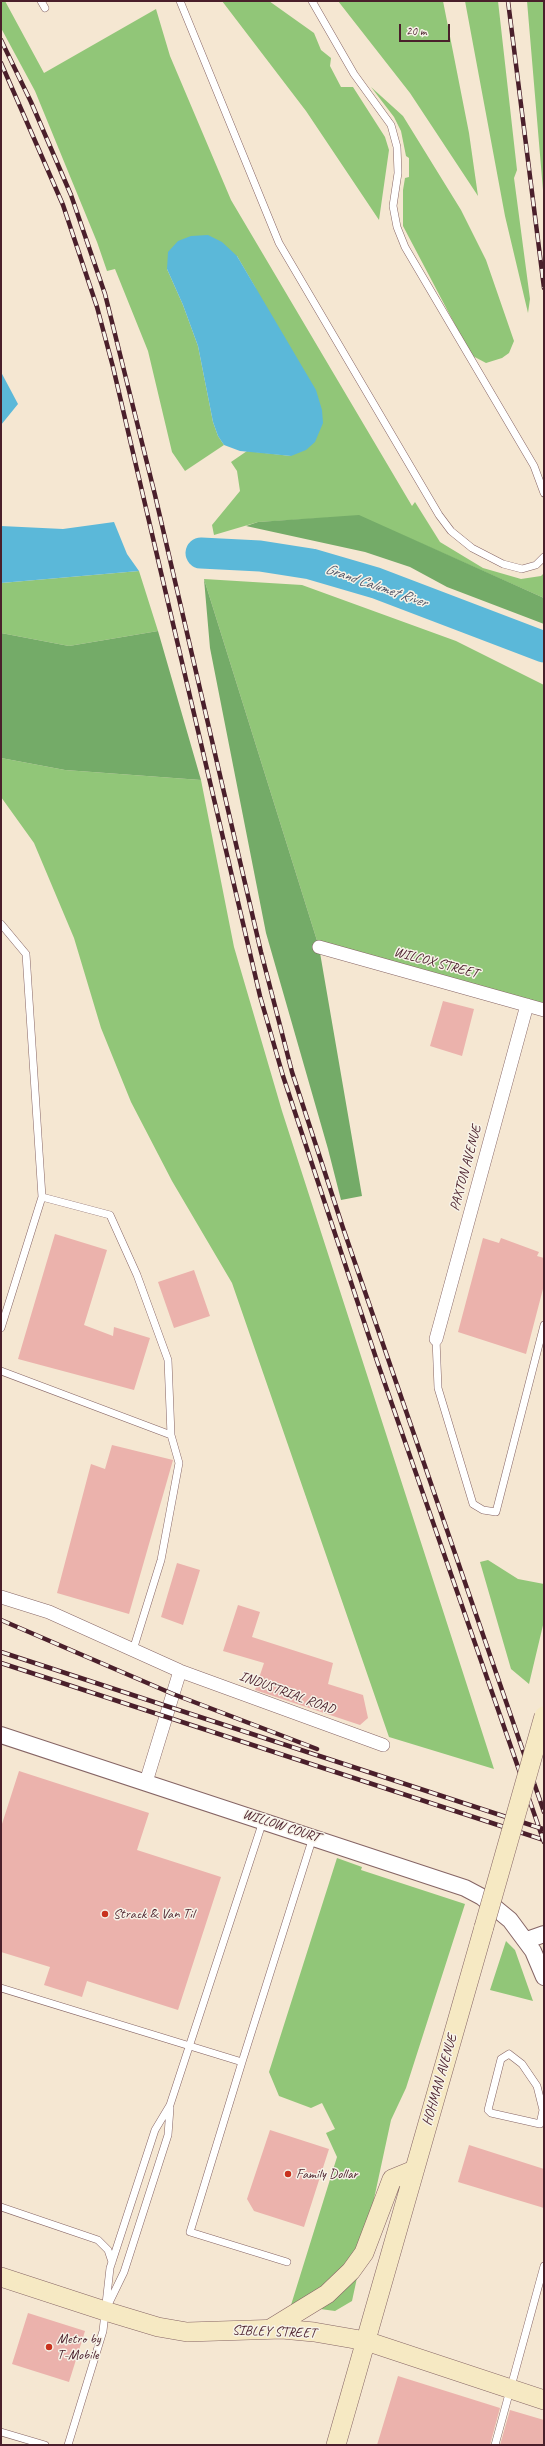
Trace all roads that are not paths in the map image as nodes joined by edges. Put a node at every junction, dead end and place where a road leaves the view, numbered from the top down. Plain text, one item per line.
1 (41, 1) edge
2 (180, 1) edge
3 (312, 1) edge
4 (45, 8) dead end
5 (544, 493) edge
6 (544, 556) edge
7 (1, 924) edge
8 (319, 947) dead end
9 (527, 1005) junction
10 (544, 1010) edge
11 (42, 1197) junction
12 (544, 1325) edge
13 (1, 1328) edge
14 (436, 1339) joint
15 (1, 1371) edge
16 (172, 1435) junction
17 (1, 1596) edge
18 (133, 1650) junction
19 (180, 1671) junction
20 (544, 1716) edge
21 (1, 1735) edge
22 (383, 1745) dead end
23 (146, 1782) junction
24 (263, 1820) junction
25 (314, 1837) junction
26 (544, 1934) edge
27 (526, 1940) junction
28 (544, 1977) edge
29 (1, 1988) edge
30 (189, 2047) junction
31 (242, 2062) junction
32 (170, 2105) junction
33 (544, 2109) edge
34 (144, 2163) junction
35 (157, 2168) junction
36 (414, 2170) junction
37 (1, 2207) edge
38 (112, 2262) junction
39 (287, 2262) dead end
40 (544, 2266) edge
41 (1, 2277) edge
42 (105, 2311) junction
43 (270, 2329) junction
44 (366, 2341) junction
45 (511, 2389) junction
46 (544, 2400) edge
47 (1, 2432) edge
48 (45, 2445) edge
49 (68, 2445) edge
50 (336, 2445) edge
51 (495, 2445) edge

1 - 4 lane
2 - 6 lane
3 - 5 lane
7 - 11 lane
8 - 9 street, WILCOX STREET
9 - 10 street, WILCOX STREET
9 - 14 street, PAXTON AVENUE
11 - 13 lane
11 - 16 lane
12 - 14 lane
15 - 16 lane
16 - 18 lane
17 - 18 street, INDUSTRIAL ROAD
18 - 19 street, INDUSTRIAL ROAD
19 - 22 street, INDUSTRIAL ROAD
19 - 23 street
20 - 36 main road, HOHMAN AVENUE, bridge
21 - 23 street, WILLOW COURT
23 - 24 street, WILLOW COURT
24 - 25 street, WILLOW COURT
24 - 30 lane
25 - 27 street, WILLOW COURT
25 - 31 lane
26 - 27 street
27 - 28 street, WILLOW COURT
29 - 30 lane
30 - 31 lane
30 - 32 lane
31 - 39 lane
32 - 34 lane
32 - 35 lane
33 - 33 lane
34 - 35 lane
34 - 38 lane
35 - 42 lane
36 - 43 main road
36 - 44 main road, HOHMAN AVENUE
37 - 38 lane
38 - 42 lane
40 - 45 lane
41 - 42 main road, SIBLEY STREET
42 - 43 main road, SIBLEY STREET
42 - 49 lane
43 - 44 main road, SIBLEY STREET
44 - 45 main road, SIBLEY STREET
44 - 50 main road, HOHMAN AVENUE
45 - 46 main road, SIBLEY STREET
45 - 51 lane
47 - 48 lane

